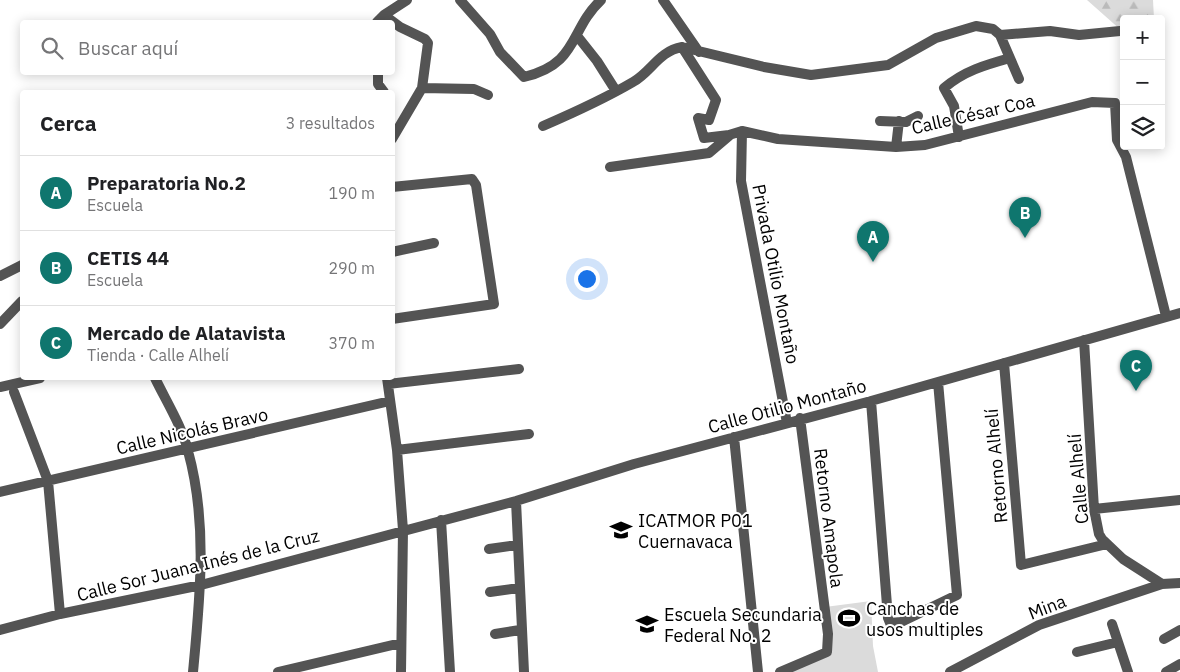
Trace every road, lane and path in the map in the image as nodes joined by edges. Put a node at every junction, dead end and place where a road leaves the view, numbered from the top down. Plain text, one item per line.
1 (407, 0) edge
2 (601, 0) edge
3 (663, 0) edge
4 (468, 2) edge
5 (380, 19) edge
6 (395, 25) edge
7 (1120, 31) dead end
8 (1000, 36) junction
9 (578, 37) junction
10 (682, 47) junction
11 (699, 52) junction
12 (1010, 58) junction
13 (378, 75) edge
14 (1019, 79) dead end
15 (422, 88) junction
16 (382, 90) edge
17 (616, 91) junction
18 (488, 95) dead end
19 (918, 116) dead end
20 (880, 121) dead end
21 (899, 121) junction
22 (543, 126) dead end
23 (742, 131) junction
24 (395, 132) edge
25 (730, 136) junction
26 (960, 137) junction
27 (896, 147) junction
28 (610, 167) dead end
29 (395, 188) edge
30 (434, 243) dead end
31 (395, 251) edge
32 (20, 266) edge
33 (0, 276) edge
34 (20, 303) edge
35 (1180, 312) edge
36 (1166, 316) junction
37 (395, 319) edge
38 (0, 324) edge
39 (1084, 340) junction
40 (1004, 363) junction
41 (519, 369) dead end
42 (31, 380) edge
43 (155, 380) edge
44 (388, 381) edge
45 (938, 382) junction
46 (0, 387) edge
47 (14, 392) dead end
48 (390, 401) junction
49 (871, 401) junction
50 (800, 418) junction
51 (787, 423) junction
52 (530, 434) dead end
53 (734, 437) junction
54 (188, 449) junction
55 (397, 450) junction
56 (48, 481) junction
57 (0, 492) edge
58 (1180, 500) edge
59 (516, 501) junction
60 (1094, 509) junction
61 (441, 520) junction
62 (403, 530) junction
63 (1107, 544) junction
64 (517, 545) junction
65 (489, 549) dead end
66 (1180, 583) edge
67 (1162, 584) junction
68 (201, 585) junction
69 (519, 588) junction
70 (490, 592) dead end
71 (60, 614) junction
72 (1112, 624) dead end
73 (0, 630) edge
74 (520, 630) junction
75 (1180, 630) edge
76 (495, 634) dead end
77 (1164, 639) dead end
78 (1118, 642) junction
79 (401, 643) junction
80 (1077, 652) dead end
81 (1180, 664) edge
82 (193, 672) edge
83 (278, 672) edge
84 (402, 672) edge
85 (450, 672) edge
86 (524, 672) edge
87 (758, 672) edge
88 (780, 672) edge
89 (950, 672) edge
90 (1127, 672) edge
91 (1166, 672) edge

1 - 5 street
2 - 9 street
3 - 11 street
4 - 9 street
6 - 15 street
7 - 8 street
8 - 11 street
8 - 12 street
9 - 17 street
10 - 11 street
10 - 17 street
10 - 25 street
12 - 14 street
12 - 26 street
13 - 16 street
15 - 18 street
15 - 24 street
17 - 22 street
19 - 21 street
20 - 21 street
21 - 27 street
23 - 25 street
23 - 27 street, Calle César Coa
23 - 51 street, Privada Otilio Montaño
25 - 28 street
26 - 27 street, Calle César Coa
26 - 36 street, Calle César Coa
29 - 37 street
30 - 31 street
32 - 33 street
34 - 38 street
35 - 36 street, Calle Otilio Montaño
36 - 39 street, Calle Otilio Montaño
39 - 40 street, Calle Otilio Montaño
39 - 60 street, Calle Alhelí
40 - 45 street, Calle Otilio Montaño
40 - 63 street, Retorno Alhelí
41 - 44 street
42 - 46 street
43 - 54 street
44 - 48 street
45 - 49 street, Calle Otilio Montaño
45 - 49 street
47 - 56 street
48 - 54 street, Calle Nicolás Bravo
48 - 55 street
49 - 50 street, Calle Otilio Montaño
50 - 51 street, Calle Otilio Montaño
50 - 88 street, Retorno Amapola
51 - 53 street, Calle Otilio Montaño
52 - 55 street
53 - 59 street, Calle Otilio Montaño
53 - 87 street
54 - 56 street, Calle Nicolás Bravo
54 - 68 street
55 - 62 street
56 - 57 street, Calle Nicolás Bravo
56 - 71 street
58 - 60 street
59 - 61 street, Calle Otilio Montaño
59 - 64 street
60 - 63 street, Calle Alhelí
61 - 62 street, Calle Otilio Montaño
61 - 85 street
62 - 68 street, Calle Sor Juana Inés de la Cruz
62 - 79 street
63 - 67 street, Calle Alhelí
64 - 65 street
64 - 69 street
66 - 67 street, Mina
67 - 89 street, Mina
68 - 71 street, Calle Sor Juana Inés de la Cruz
68 - 82 street
69 - 70 street
69 - 74 street
71 - 73 street, Calle Sor Juana Inés de la Cruz
72 - 78 street
74 - 76 street
74 - 86 street
75 - 77 street
78 - 80 street
78 - 90 street
79 - 83 street
79 - 84 street
81 - 91 street

